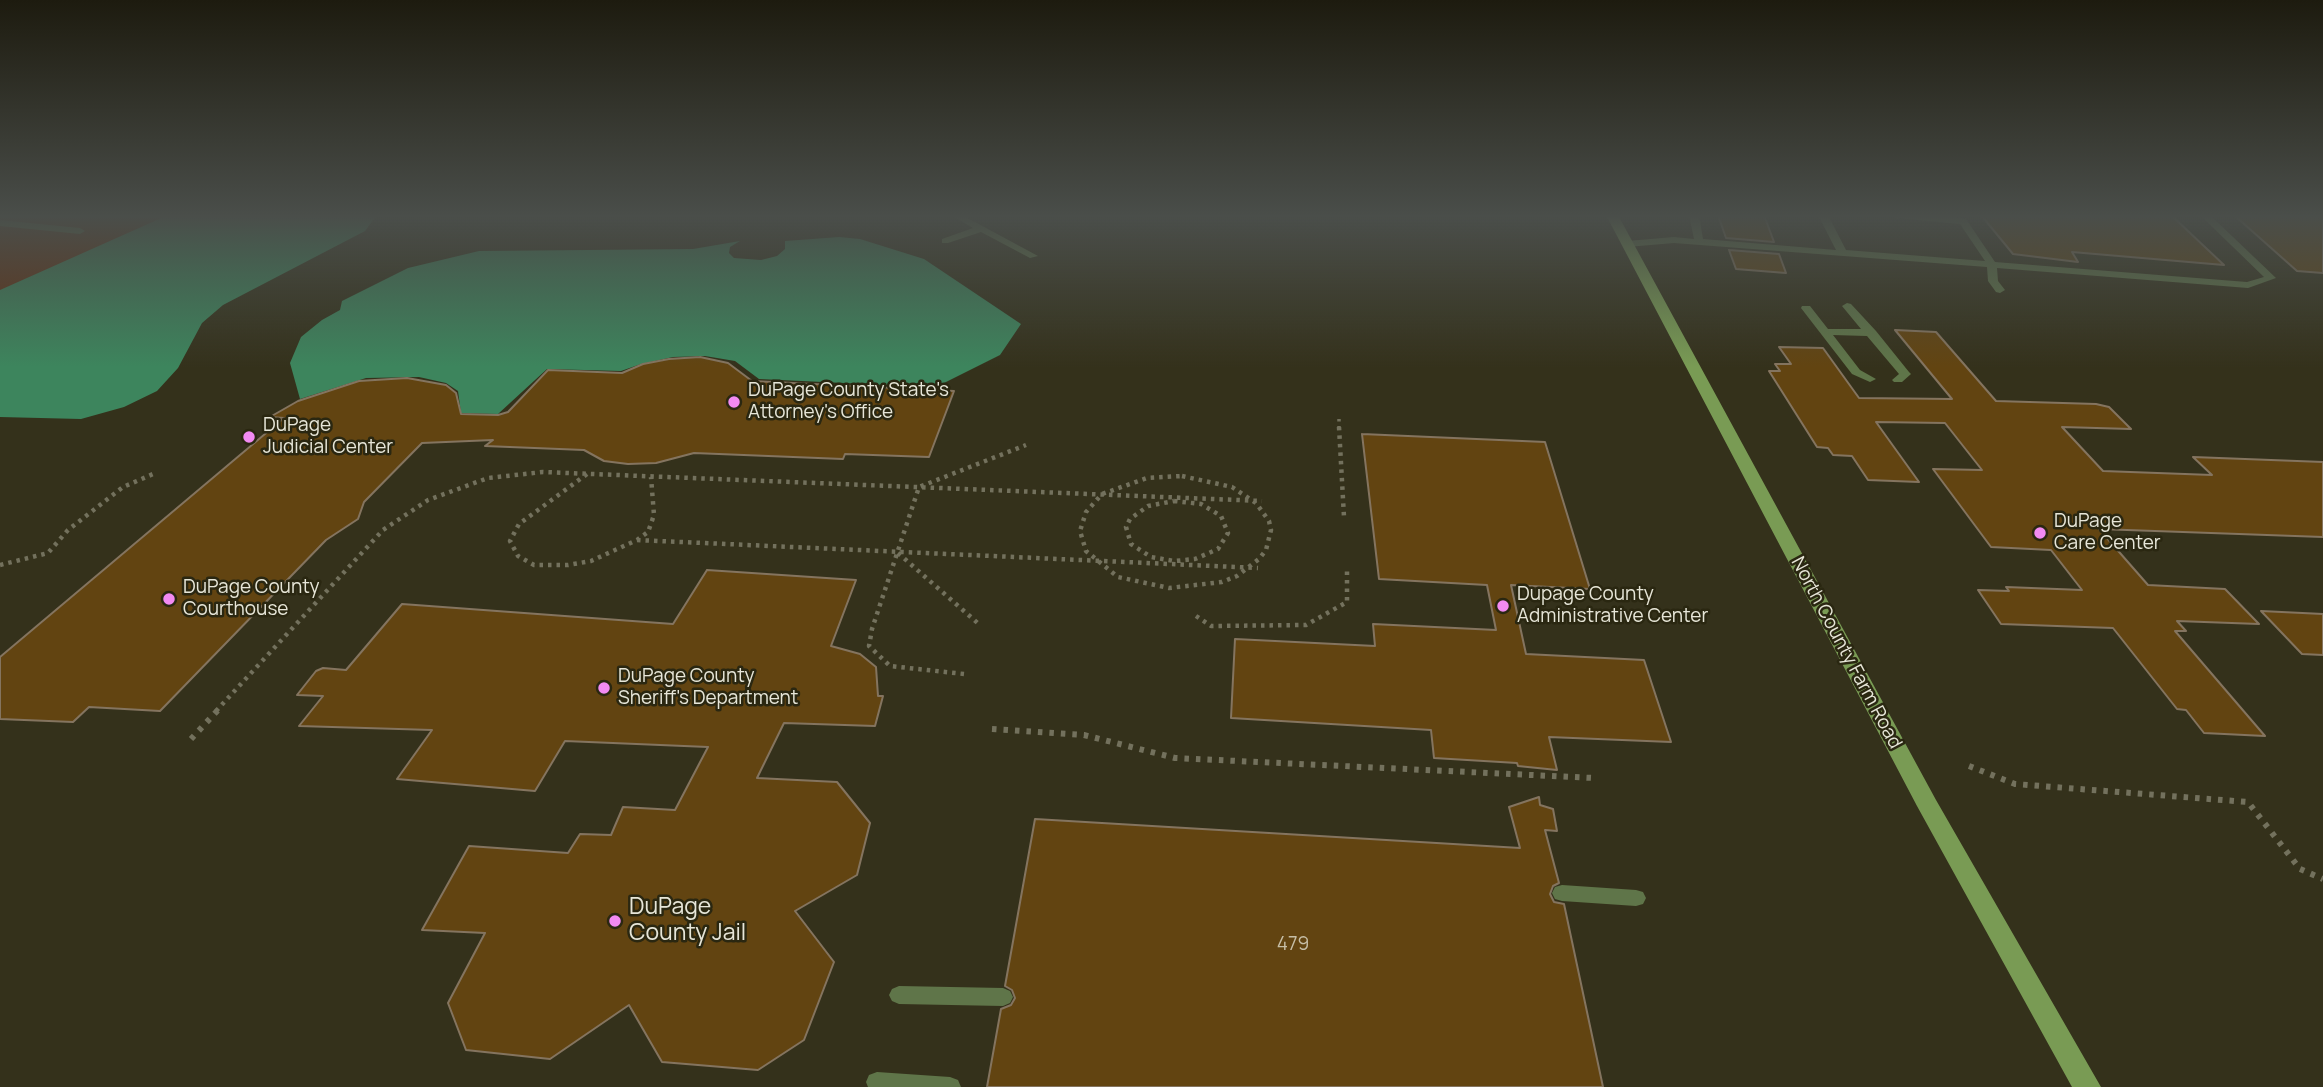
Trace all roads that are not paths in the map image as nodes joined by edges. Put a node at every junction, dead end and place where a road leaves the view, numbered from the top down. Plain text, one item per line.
1 (1992, 265) edge
2 (1639, 266) edge
3 (2001, 266) edge
4 (2258, 266) edge
5 (2000, 290) dead end
6 (1847, 306) dead end
7 (1806, 308) dead end
8 (1827, 332) junction
9 (1872, 333) junction
10 (1870, 379) dead end
11 (1898, 380) dead end
12 (1562, 893) dead end
13 (1636, 898) dead end
14 (899, 995) dead end
15 (1003, 997) dead end
16 (877, 1082) dead end
17 (950, 1087) edge
18 (2087, 1087) edge

1 - 5 lane
2 - 18 main road, North County Farm Road
3 - 4 lane
6 - 9 lane
7 - 8 lane
8 - 9 lane
8 - 10 lane
9 - 11 lane
12 - 13 lane
14 - 15 lane
16 - 17 lane

